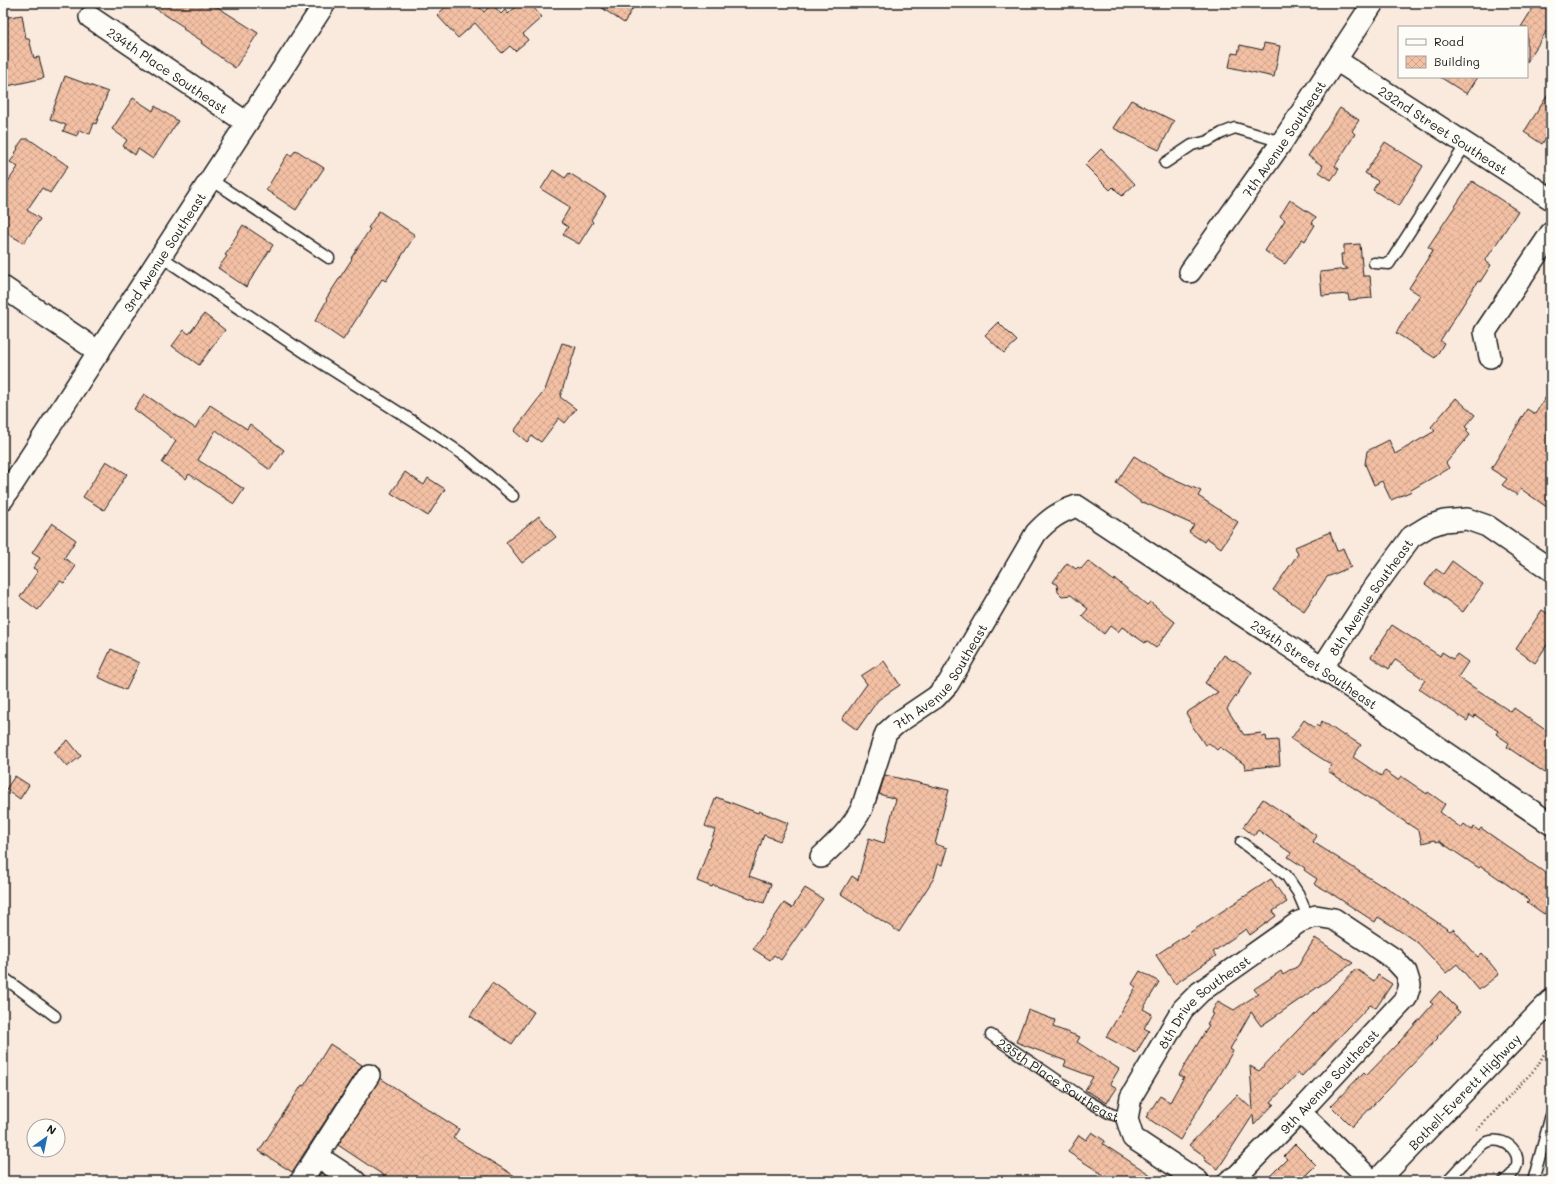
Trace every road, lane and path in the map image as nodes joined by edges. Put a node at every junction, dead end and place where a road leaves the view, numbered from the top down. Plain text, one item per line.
1 (325, 3) edge
2 (1373, 3) edge
3 (90, 17) dead end
4 (1336, 60) junction
5 (247, 123) junction
6 (1282, 142) junction
7 (1466, 144) junction
8 (1165, 163) dead end
9 (210, 179) junction
10 (1551, 199) edge
11 (1551, 233) edge
12 (160, 256) junction
13 (328, 258) dead end
14 (1374, 263) dead end
15 (1190, 272) dead end
16 (3, 286) edge
17 (99, 352) junction
18 (1490, 357) dead end
19 (513, 496) dead end
20 (3, 499) edge
21 (1077, 506) joint
22 (1551, 570) edge
23 (1322, 668) junction
24 (1551, 824) edge
25 (1241, 842) dead end
26 (821, 857) dead end
27 (1313, 918) junction
28 (3, 977) edge
29 (1551, 1001) edge
30 (55, 1016) dead end
31 (991, 1035) dead end
32 (1551, 1048) edge
33 (369, 1075) dead end
34 (1300, 1112) junction
35 (1551, 1115) edge
36 (1127, 1119) junction
37 (1476, 1131) dead end
38 (317, 1156) junction
39 (1434, 1176) dead end
40 (301, 1181) edge
41 (355, 1181) edge
42 (1198, 1181) edge
43 (1229, 1181) edge
44 (1372, 1181) edge
45 (1377, 1181) edge
46 (1428, 1181) edge
47 (1447, 1181) edge
48 (1504, 1181) edge
49 (1533, 1181) edge

1 - 5 street, 3rd Avenue Southeast
2 - 4 street, 7th Avenue Southeast
3 - 5 street, 234th Place Southeast
4 - 6 street, 7th Avenue Southeast
4 - 7 street, 232nd Street Southeast
5 - 9 street, 3rd Avenue Southeast
6 - 8 lane
6 - 15 street, 7th Avenue Southeast
7 - 10 street, 232nd Street Southeast
7 - 14 lane
9 - 12 street, 3rd Avenue Southeast
9 - 13 lane
11 - 18 street
12 - 17 street, 3rd Avenue Southeast
12 - 19 lane
16 - 17 street
17 - 20 street, 3rd Avenue Southeast
21 - 23 street, 234th Street Southeast
21 - 26 street, 7th Avenue Southeast
22 - 23 street, 8th Avenue Southeast
23 - 24 street, 234th Street Southeast
25 - 27 lane
27 - 34 street, 9th Avenue Southeast
27 - 36 street, 8th Drive Southeast
28 - 30 lane
29 - 45 main road, Bothell-Everett Highway
31 - 36 lane, 235th Place Southeast
32 - 37 path
33 - 38 street
34 - 43 street, 9th Avenue Southeast
34 - 44 street
35 - 49 lane
36 - 42 street, 235th Place Southeast
38 - 40 street
38 - 41 street
39 - 46 path
47 - 48 lane

